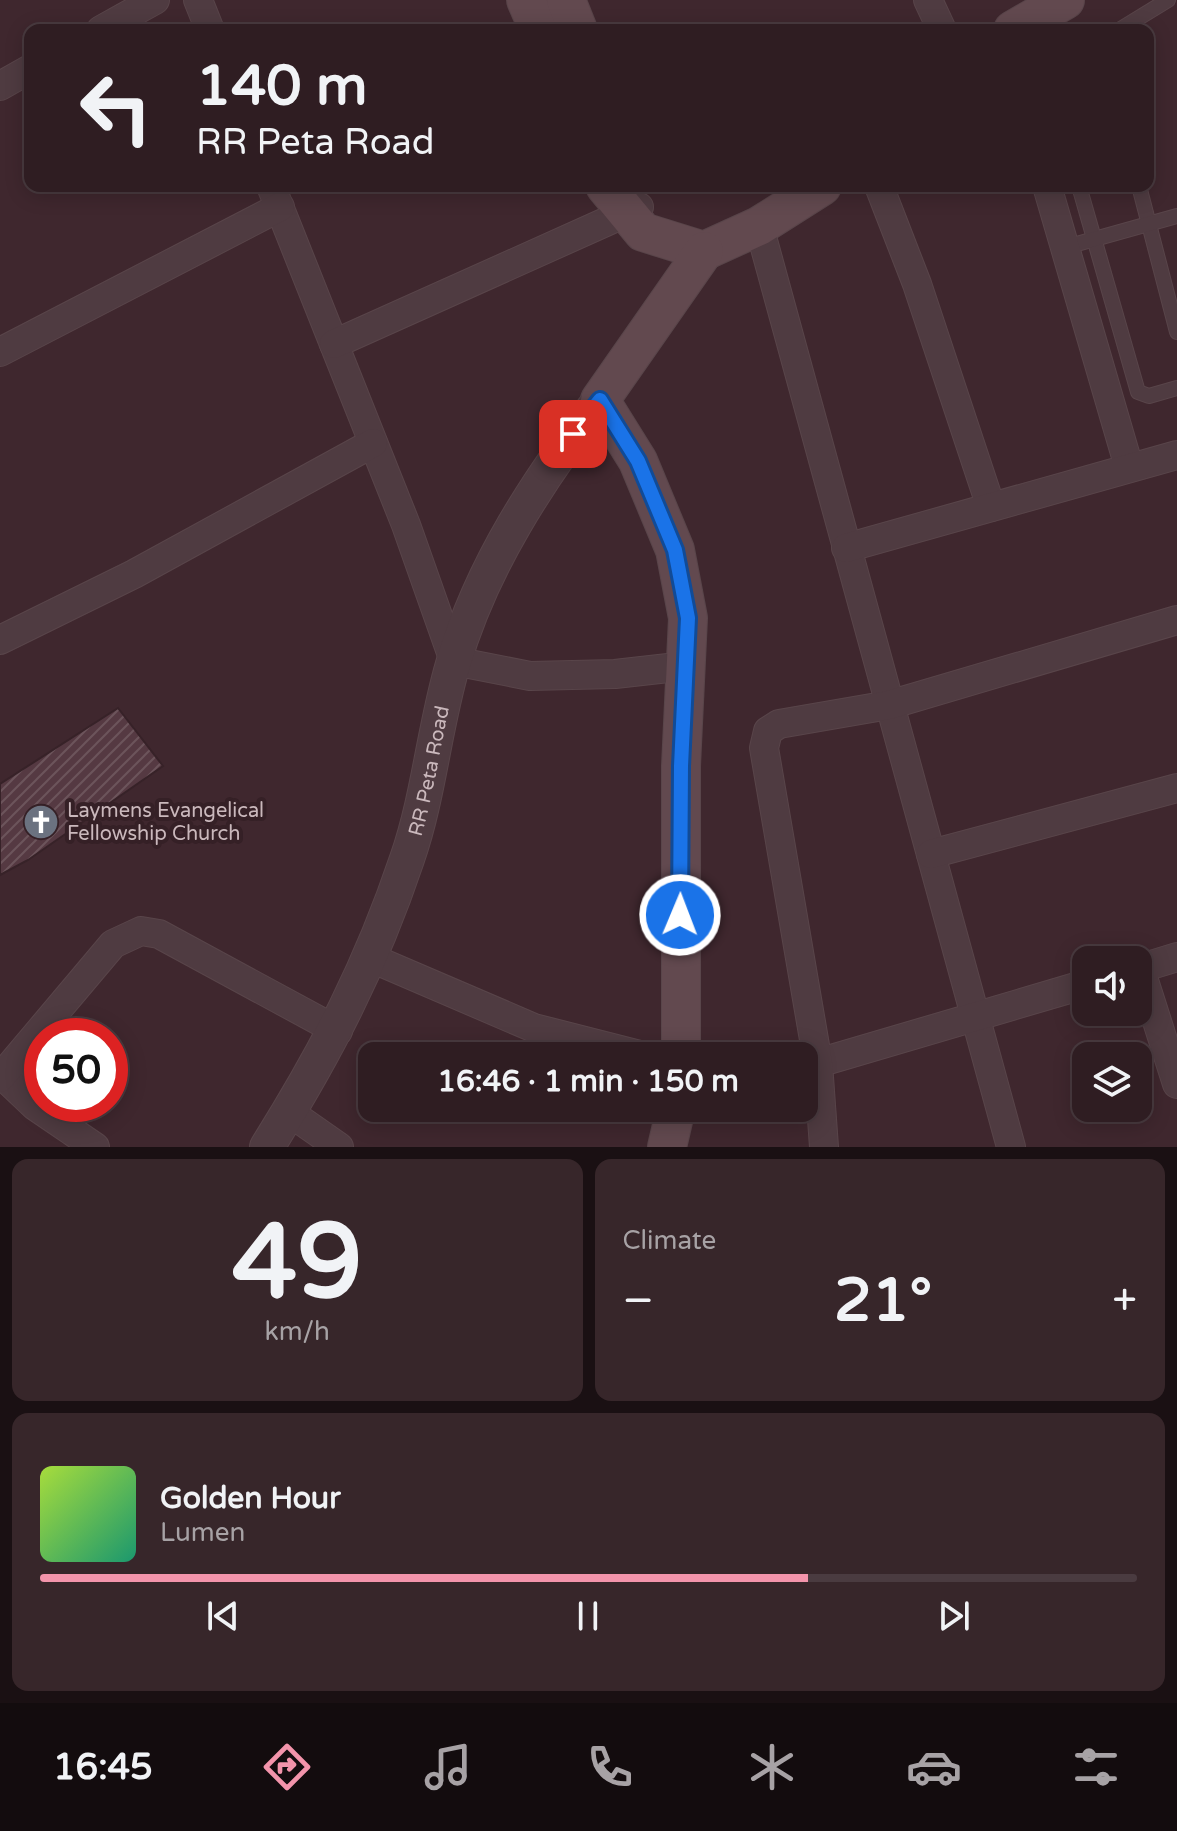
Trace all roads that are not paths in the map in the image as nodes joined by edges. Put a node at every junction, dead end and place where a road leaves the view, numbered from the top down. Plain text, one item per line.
1 (155, 0) edge
2 (198, 0) edge
3 (526, 0) edge
4 (566, 0) edge
5 (928, 0) edge
6 (1039, 0) edge
7 (1065, 0) edge
8 (1168, 0) edge
9 (112, 24) edge
10 (208, 24) edge
11 (536, 24) edge
12 (576, 24) edge
13 (939, 24) edge
14 (999, 24) edge
15 (1023, 24) edge
16 (1129, 24) edge
17 (24, 72) edge
18 (0, 86) edge
19 (813, 192) edge
20 (881, 192) edge
21 (1049, 192) edge
22 (1081, 192) edge
23 (1141, 192) edge
24 (276, 197) edge
25 (629, 205) edge
26 (1177, 216) edge
27 (1149, 223) junction
28 (759, 226) junction
29 (1096, 238) junction
30 (1066, 247) junction
31 (704, 251) junction
32 (1177, 332) edge
33 (334, 344) junction
34 (0, 352) edge
35 (1177, 388) edge
36 (600, 400) junction
37 (373, 443) junction
38 (1177, 455) edge
39 (1129, 467) junction
40 (991, 507) junction
41 (846, 548) junction
42 (1177, 620) edge
43 (0, 640) edge
44 (454, 661) junction
45 (686, 666) junction
46 (889, 705) junction
47 (1177, 788) edge
48 (931, 854) junction
49 (1177, 957) edge
50 (371, 958) junction
51 (1152, 964) edge
52 (1072, 988) edge
53 (1152, 1008) edge
54 (976, 1017) junction
55 (338, 1031) junction
56 (589, 1042) edge
57 (681, 1042) edge
58 (814, 1042) edge
59 (818, 1063) joint
60 (0, 1076) edge
61 (1177, 1084) edge
62 (289, 1112) junction
63 (673, 1122) edge
64 (61, 1137) edge
65 (95, 1147) edge
66 (267, 1147) edge
67 (339, 1147) edge
68 (667, 1147) edge
69 (824, 1147) edge
70 (1011, 1147) edge

1 - 9 street
2 - 10 street
3 - 11 main road
4 - 12 main road
5 - 13 street
6 - 14 street
7 - 15 main road
8 - 16 lane
17 - 18 street
19 - 28 main road
20 - 40 street
21 - 30 street
22 - 29 lane
23 - 27 lane
24 - 33 street
24 - 34 street
25 - 31 main road
25 - 33 street
26 - 27 lane
27 - 29 lane
27 - 32 lane
28 - 31 main road
28 - 41 street
29 - 30 lane
29 - 35 lane
30 - 39 street
31 - 36 main road
33 - 37 street
36 - 44 street, RR Peta Road
36 - 45 main road
37 - 43 street
37 - 44 street
38 - 39 street
39 - 40 street
40 - 41 street
41 - 46 street
42 - 46 street
44 - 45 street
44 - 50 street, RR Peta Road
45 - 57 main road
46 - 48 street
46 - 58 street
47 - 48 street
48 - 54 street
49 - 51 street
50 - 55 street, RR Peta Road
50 - 56 street
52 - 54 street
53 - 61 street
54 - 59 street
54 - 70 street
55 - 60 street
55 - 62 street, RR Peta Road
59 - 69 street
60 - 64 street
62 - 66 street, RR Peta Road
62 - 67 street
63 - 68 main road
64 - 65 street

